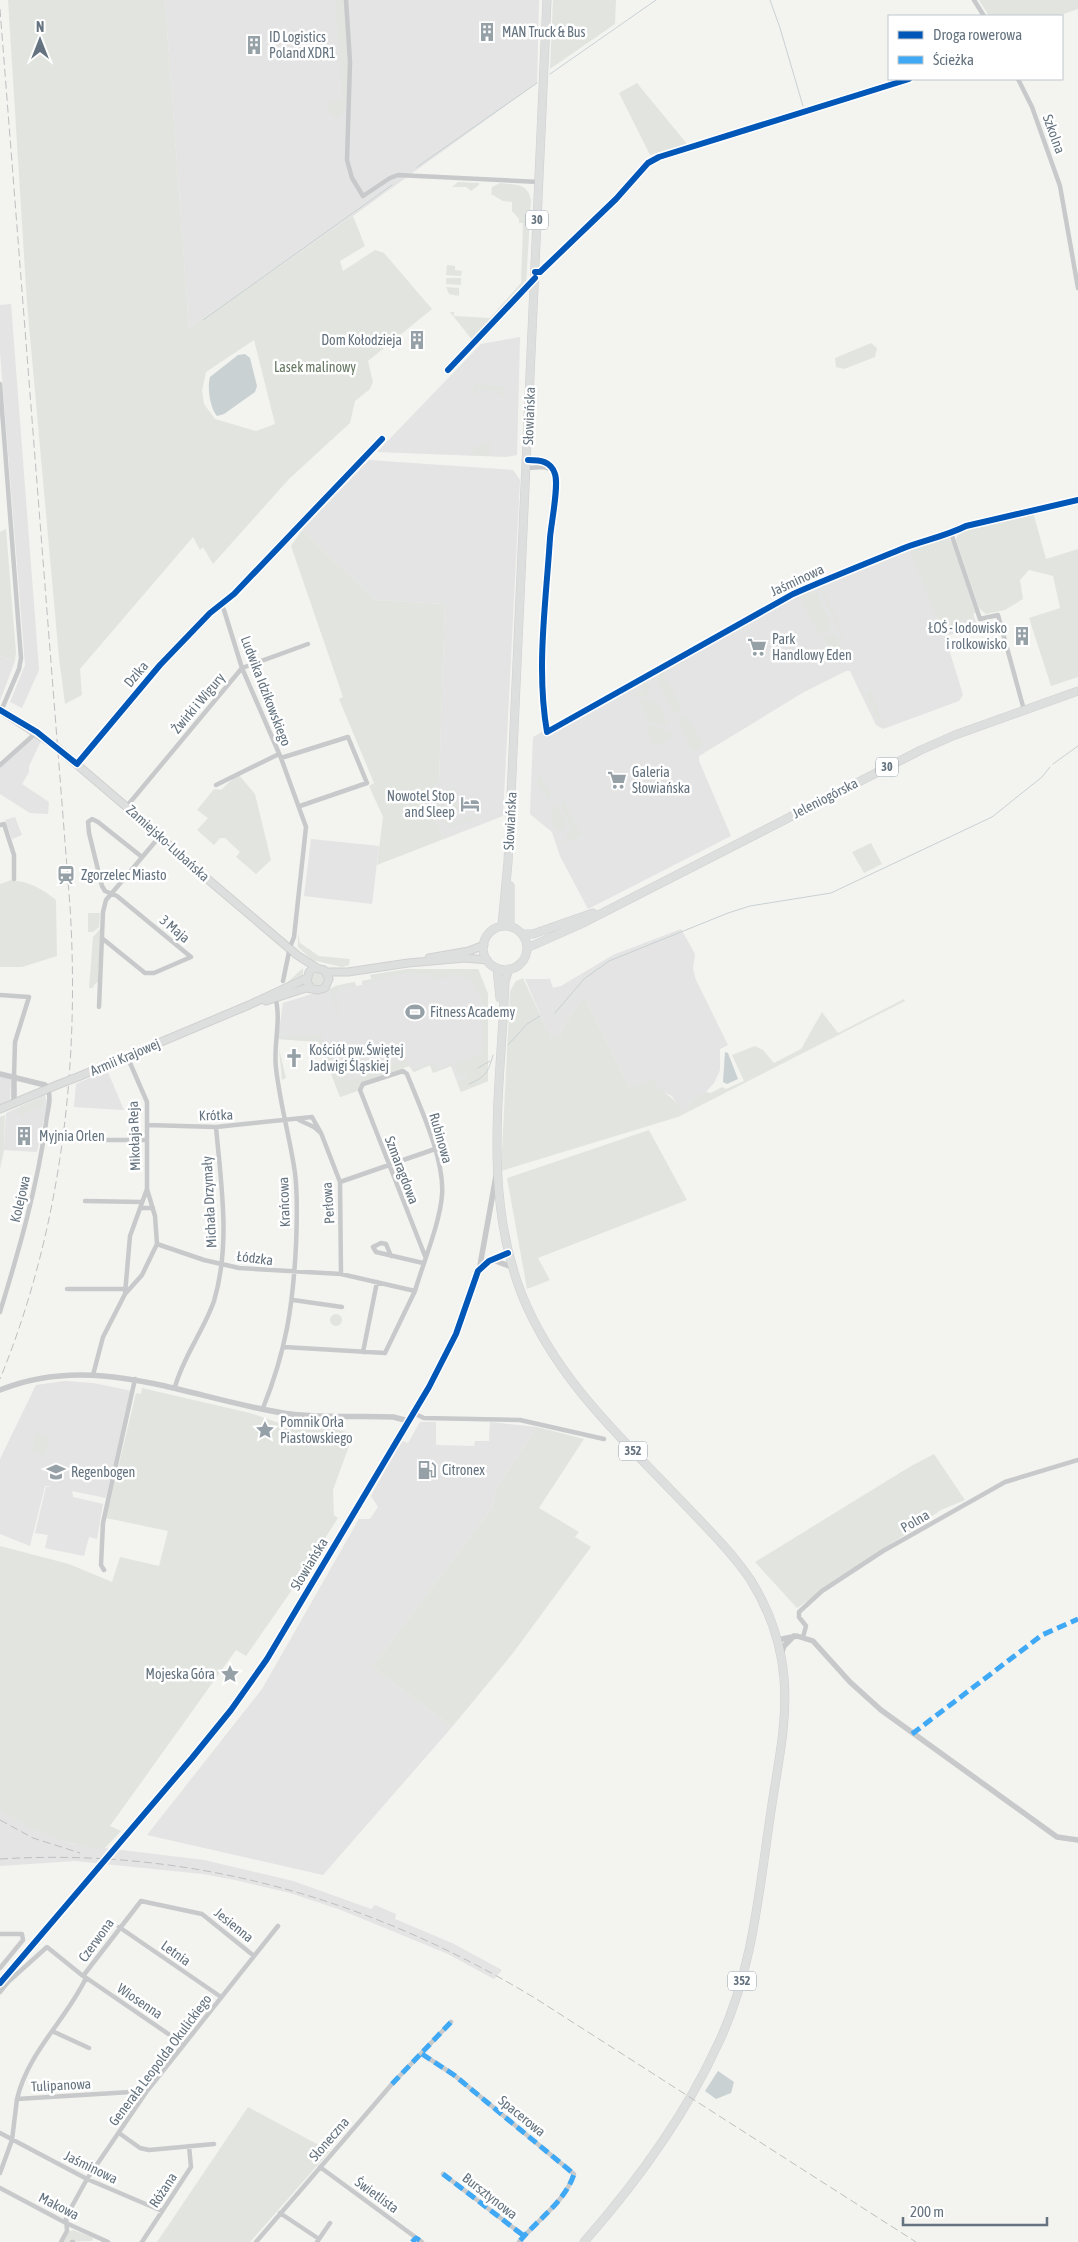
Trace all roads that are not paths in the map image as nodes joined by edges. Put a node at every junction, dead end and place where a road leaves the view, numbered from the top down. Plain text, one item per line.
1 (346, 0) edge
2 (547, 0) edge
3 (974, 0) edge
4 (983, 15) edge
5 (1018, 80) edge
6 (539, 182) junction
7 (1078, 288) edge
8 (0, 384) edge
9 (2, 449) edge
10 (527, 464) junction
11 (1078, 500) edge
12 (951, 533) junction
13 (220, 604) joint
14 (308, 644) dead end
15 (242, 668) junction
16 (1078, 691) edge
17 (1024, 710) junction
18 (1, 711) edge
19 (37, 732) junction
20 (280, 756) junction
21 (77, 764) junction
22 (0, 765) edge
23 (216, 785) dead end
24 (127, 806) junction
25 (300, 806) junction
26 (0, 825) edge
27 (160, 836) junction
28 (142, 857) junction
29 (14, 879) dead end
30 (110, 893) junction
31 (607, 909) junction
32 (506, 926) junction
33 (523, 934) junction
34 (103, 939) junction
35 (484, 944) junction
36 (290, 947) junction
37 (527, 948) junction
38 (297, 954) junction
39 (487, 960) junction
40 (408, 963) junction
41 (317, 968) junction
42 (497, 968) junction
43 (509, 969) junction
44 (327, 972) junction
45 (348, 972) junction
46 (307, 977) junction
47 (283, 981) dead end
48 (329, 981) junction
49 (312, 989) junction
50 (0, 995) edge
51 (275, 995) junction
52 (99, 1007) dead end
53 (501, 1050) junction
54 (127, 1056) junction
55 (0, 1074) edge
56 (14, 1076) junction
57 (48, 1089) junction
58 (360, 1090) joint
59 (14, 1103) junction
60 (0, 1109) edge
61 (297, 1119) junction
62 (285, 1120) junction
63 (147, 1125) junction
64 (216, 1127) junction
65 (321, 1133) junction
66 (95, 1140) dead end
67 (147, 1140) junction
68 (435, 1149) junction
69 (387, 1164) junction
70 (496, 1174) junction
71 (340, 1182) junction
72 (147, 1189) junction
73 (85, 1201) dead end
74 (142, 1202) junction
75 (140, 1208) junction
76 (153, 1208) junction
77 (157, 1244) junction
78 (508, 1253) junction
79 (391, 1256) dead end
80 (425, 1256) junction
81 (491, 1260) junction
82 (423, 1263) junction
83 (222, 1264) junction
84 (512, 1267) junction
85 (478, 1271) junction
86 (295, 1273) junction
87 (341, 1274) junction
88 (377, 1282) junction
89 (67, 1289) dead end
90 (415, 1291) junction
91 (125, 1292) junction
92 (293, 1300) junction
93 (342, 1308) dead end
94 (0, 1312) edge
95 (284, 1347) junction
96 (363, 1352) junction
97 (92, 1375) junction
98 (135, 1379) junction
99 (175, 1388) junction
100 (0, 1390) edge
101 (263, 1408) junction
102 (413, 1413) junction
103 (408, 1421) junction
104 (604, 1439) dead end
105 (1078, 1460) edge
106 (104, 1570) dead end
107 (794, 1636) junction
108 (804, 1637) junction
109 (777, 1640) junction
110 (781, 1658) junction
111 (1078, 1840) edge
112 (141, 1901) joint
113 (278, 1926) dead end
114 (120, 1927) junction
115 (0, 1934) edge
116 (254, 1956) junction
117 (0, 1968) edge
118 (85, 1977) junction
119 (0, 1983) edge
120 (0, 1992) edge
121 (221, 1997) junction
122 (451, 2022) dead end
123 (52, 2031) junction
124 (183, 2044) junction
125 (88, 2048) dead end
126 (422, 2054) junction
127 (147, 2091) junction
128 (17, 2099) junction
129 (0, 2133) edge
130 (119, 2133) junction
131 (12, 2140) junction
132 (214, 2144) dead end
133 (189, 2146) junction
134 (320, 2167) junction
135 (0, 2173) edge
136 (443, 2174) dead end
137 (87, 2179) junction
138 (0, 2188) edge
139 (554, 2206) joint
140 (162, 2211) junction
141 (280, 2213) junction
142 (66, 2223) junction
143 (330, 2223) dead end
144 (524, 2236) junction
145 (97, 2240) edge
146 (414, 2240) edge
147 (318, 2241) edge
148 (61, 2242) edge
149 (108, 2242) edge
150 (142, 2242) edge
151 (256, 2242) edge
152 (422, 2242) edge
153 (518, 2242) edge
154 (584, 2242) edge

1 - 6 street
2 - 6 main road, Słowiańska / 30
3 - 4 street
5 - 7 street, Szkolna
6 - 10 main road, Słowiańska / 30
8 - 9 street
9 - 18 street
10 - 12 street, Jaśminowa
10 - 32 main road, Słowiańska / 30
11 - 12 street, Jaśminowa
12 - 17 street
13 - 15 street, Ludwika Idzikowskiego
13 - 21 street, Dzika
14 - 15 street, Żwirki i Wigury
15 - 20 street, Ludwika Idzikowskiego
15 - 24 street, Żwirki i Wigury
16 - 17 main road, Jeleniogórska / 30
17 - 31 main road, Jeleniogórska / 30
18 - 19 main road, Zamiejsko-Lubańska
19 - 21 main road, Zamiejsko-Lubańska
19 - 22 street
20 - 23 street
20 - 25 street, Ludwika Idzikowskiego
20 - 25 street, Ludwika Idzikowskiego
21 - 24 main road, Zamiejsko-Lubańska
24 - 27 main road, Zamiejsko-Lubańska
25 - 36 street, Ludwika Idzikowskiego
26 - 29 street
27 - 28 street
27 - 36 main road, Zamiejsko-Lubańska
28 - 30 street
28 - 30 street
30 - 34 street
30 - 34 street, 3 Maja
31 - 33 main road, Jeleniogórska / 30
31 - 37 main road, Jeleniogórska / 30
32 - 33 main road
32 - 35 main road
33 - 37 main road
34 - 52 street
35 - 39 main road
35 - 40 main road
36 - 38 main road, Zamiejsko-Lubańska
36 - 47 street, Ludwika Idzikowskiego
37 - 43 main road, 30
38 - 41 main road, Zamiejsko-Lubańska
38 - 46 main road, Zamiejsko-Lubańska
39 - 40 main road
39 - 42 main road
40 - 45 main road
41 - 44 main road
41 - 46 main road
42 - 43 main road
42 - 53 main road, 352
43 - 53 main road, 352
44 - 45 main road
44 - 48 main road
45 - 48 main road
46 - 49 main road
46 - 51 main road, Armii Krajowej
48 - 49 main road
49 - 51 main road, Armii Krajowej
50 - 56 street
51 - 54 main road, Armii Krajowej
51 - 62 street, Krańcowa
53 - 70 main road, 352
54 - 57 main road, Armii Krajowej, bridge
54 - 63 street, Mikołaja Reja
55 - 56 street
56 - 57 street
56 - 59 street
57 - 59 main road, Armii Krajowej
57 - 94 street, Kolejowa
58 - 68 street, Rubinowa
58 - 69 street, Szmaragdowa
59 - 60 main road, Armii Krajowej
61 - 62 street, Perłowa
61 - 65 street
61 - 65 street, Perłowa
62 - 64 street, Krótka
62 - 86 street, Krańcowa
63 - 64 street, Krótka
63 - 67 street, Mikołaja Reja
64 - 83 street, Michała Drzymały
65 - 71 street, Perłowa
66 - 67 street
67 - 72 street, Mikołaja Reja
68 - 69 street
68 - 80 street, Rubinowa
69 - 71 street
69 - 80 street, Szmaragdowa
70 - 78 main road, 352
70 - 85 street, Słowiańska
71 - 87 street, Perłowa
72 - 74 street, Mikołaja Reja
72 - 76 street, Mikołaja Reja
73 - 74 street
74 - 75 street, Mikołaja Reja
75 - 76 street
75 - 91 street, Mikołaja Reja
76 - 77 street, Mikołaja Reja
77 - 83 street, Łódzka
77 - 91 street, Mikołaja Reja
78 - 81 street
78 - 84 main road, 352
79 - 82 street
80 - 82 street, Rubinowa
81 - 84 street
81 - 85 street
82 - 90 street, Rubinowa
83 - 86 street, Łódzka
83 - 99 street, Michała Drzymały
84 - 109 main road, 352
85 - 102 street, Słowiańska
86 - 87 street, Łódzka
86 - 92 street, Krańcowa
87 - 88 street, Łódzka
88 - 90 street, Łódzka
88 - 96 street
89 - 91 street
90 - 96 street, Rubinowa
91 - 97 street, Mikołaja Reja
92 - 93 street
92 - 95 street, Krańcowa
95 - 96 street
95 - 101 street, Krańcowa
97 - 98 street
97 - 100 street
98 - 99 street
98 - 106 street
99 - 101 street
101 - 103 street
102 - 103 street, Słowiańska
102 - 104 street
103 - 119 street, Słowiańska, bridge
105 - 108 street, Polna
107 - 108 street
107 - 109 street
107 - 110 street
108 - 111 street
109 - 110 main road, 352
110 - 154 main road, 352
112 - 114 street, Czerwona
112 - 116 street, Jesienna
113 - 116 street, Generała Leopolda Okulickiego
114 - 118 street, Czerwona
114 - 121 street, Letnia
115 - 117 street
116 - 121 street, Generała Leopolda Okulickiego
118 - 120 street, Czerwona
118 - 123 street
118 - 124 street, Wiosenna
121 - 124 street, Generała Leopolda Okulickiego
122 - 126 street, Słoneczna
123 - 125 street
123 - 128 street
124 - 127 street, Generała Leopolda Okulickiego
126 - 134 street, Słoneczna
126 - 139 street, Spacerowa
127 - 128 street, Tulipanowa
127 - 130 street, Generała Leopolda Okulickiego
128 - 131 street, Tulipanowa
129 - 131 street, Jaśminowa
130 - 133 street
130 - 137 street, Generała Leopolda Okulickiego
131 - 135 street, Tulipanowa
131 - 137 street, Jaśminowa
132 - 133 street
133 - 140 street, Różana
134 - 141 street, Słoneczna
134 - 146 street, Świetlista
136 - 144 street, Bursztynowa
137 - 140 street, Jaśminowa
137 - 142 street, Generała Leopolda Okulickiego
138 - 142 street, Makowa
139 - 144 street, Bursztynowa
140 - 150 street, Różana
141 - 147 street
141 - 151 street, Słoneczna
142 - 145 street, Makowa
142 - 148 street, Generała Leopolda Okulickiego
143 - 147 street
144 - 153 street, Bursztynowa
145 - 149 street, Makowa
146 - 152 street, Świetlista

